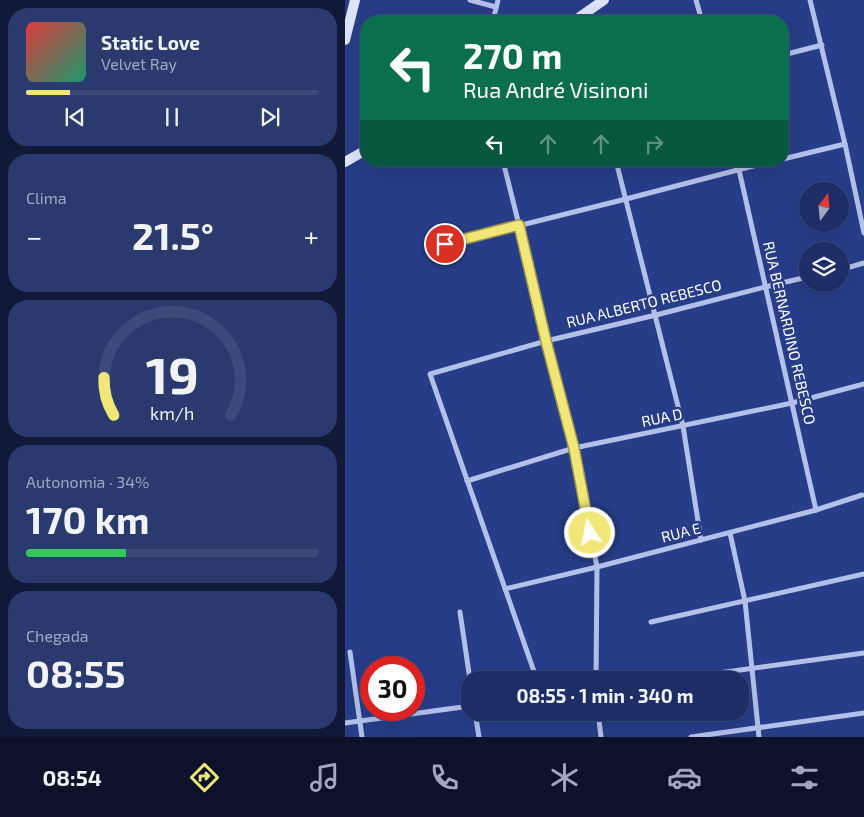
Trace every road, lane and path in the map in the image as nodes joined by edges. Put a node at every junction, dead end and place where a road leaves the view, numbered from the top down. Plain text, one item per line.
1 (355, 0) edge
2 (470, 0) edge
3 (498, 0) edge
4 (604, 0) edge
5 (696, 0) edge
6 (811, 0) edge
7 (496, 7) junction
8 (494, 15) edge
9 (588, 15) edge
10 (700, 15) edge
11 (345, 40) edge
12 (822, 45) junction
13 (789, 53) edge
14 (845, 144) junction
15 (360, 153) edge
16 (789, 158) edge
17 (345, 162) edge
18 (504, 167) edge
19 (617, 167) edge
20 (747, 167) edge
21 (739, 169) junction
22 (625, 199) junction
23 (519, 225) junction
24 (864, 233) edge
25 (445, 244) dead end
26 (864, 264) edge
27 (849, 268) edge
28 (799, 279) edge
29 (765, 287) junction
30 (656, 315) junction
31 (546, 341) junction
32 (864, 384) edge
33 (792, 403) junction
34 (683, 426) junction
35 (574, 448) junction
36 (467, 481) junction
37 (862, 495) dead end
38 (816, 510) junction
39 (730, 533) junction
40 (701, 540) junction
41 (597, 567) junction
42 (864, 574) edge
43 (505, 589) junction
44 (745, 601) junction
45 (460, 612) dead end
46 (651, 622) dead end
47 (350, 652) dead end
48 (864, 653) edge
49 (751, 668) junction
50 (469, 671) edge
51 (534, 671) edge
52 (596, 671) edge
53 (730, 671) edge
54 (461, 707) edge
55 (425, 712) edge
56 (864, 713) edge
57 (360, 721) junction
58 (476, 721) edge
59 (599, 721) edge
60 (345, 723) edge
61 (757, 728) junction
62 (362, 737) edge
63 (479, 737) edge
64 (601, 737) edge
65 (691, 737) edge
66 (759, 737) edge

1 - 11 main road
2 - 7 street
3 - 7 street
4 - 9 main road
5 - 10 street
6 - 12 street
7 - 8 street
12 - 13 street
12 - 14 street
14 - 16 street
14 - 24 street
15 - 17 main road
18 - 23 street
19 - 22 street
20 - 21 street
21 - 22 street
21 - 29 street, RUA BERNARDINO REBESCO
22 - 23 street
22 - 30 street
23 - 25 street
23 - 31 street
26 - 27 street
28 - 29 street, RUA ALBERTO REBESCO
29 - 30 street, RUA ALBERTO REBESCO
29 - 33 street, RUA BERNARDINO REBESCO
30 - 31 street, RUA ALBERTO REBESCO
30 - 34 street
31 - 35 street
31 - 36 street, RUA ALBERTO REBESCO
32 - 33 street, RUA D
33 - 34 street, RUA D
33 - 38 street, RUA BERNARDINO REBESCO
34 - 35 street, RUA D
34 - 40 street
35 - 36 street, RUA D
35 - 41 street
36 - 43 street
37 - 38 street, RUA E
38 - 39 street, RUA E
39 - 40 street, RUA E
39 - 44 street
40 - 41 street, RUA E
41 - 43 street, RUA E
41 - 52 street
42 - 44 street
43 - 51 street
44 - 46 street
44 - 49 street
45 - 50 street
47 - 57 street
48 - 49 street
49 - 53 street
49 - 61 street
54 - 55 street
56 - 61 street
57 - 60 street
57 - 62 street
58 - 63 street
59 - 64 street
61 - 65 street
61 - 66 street

